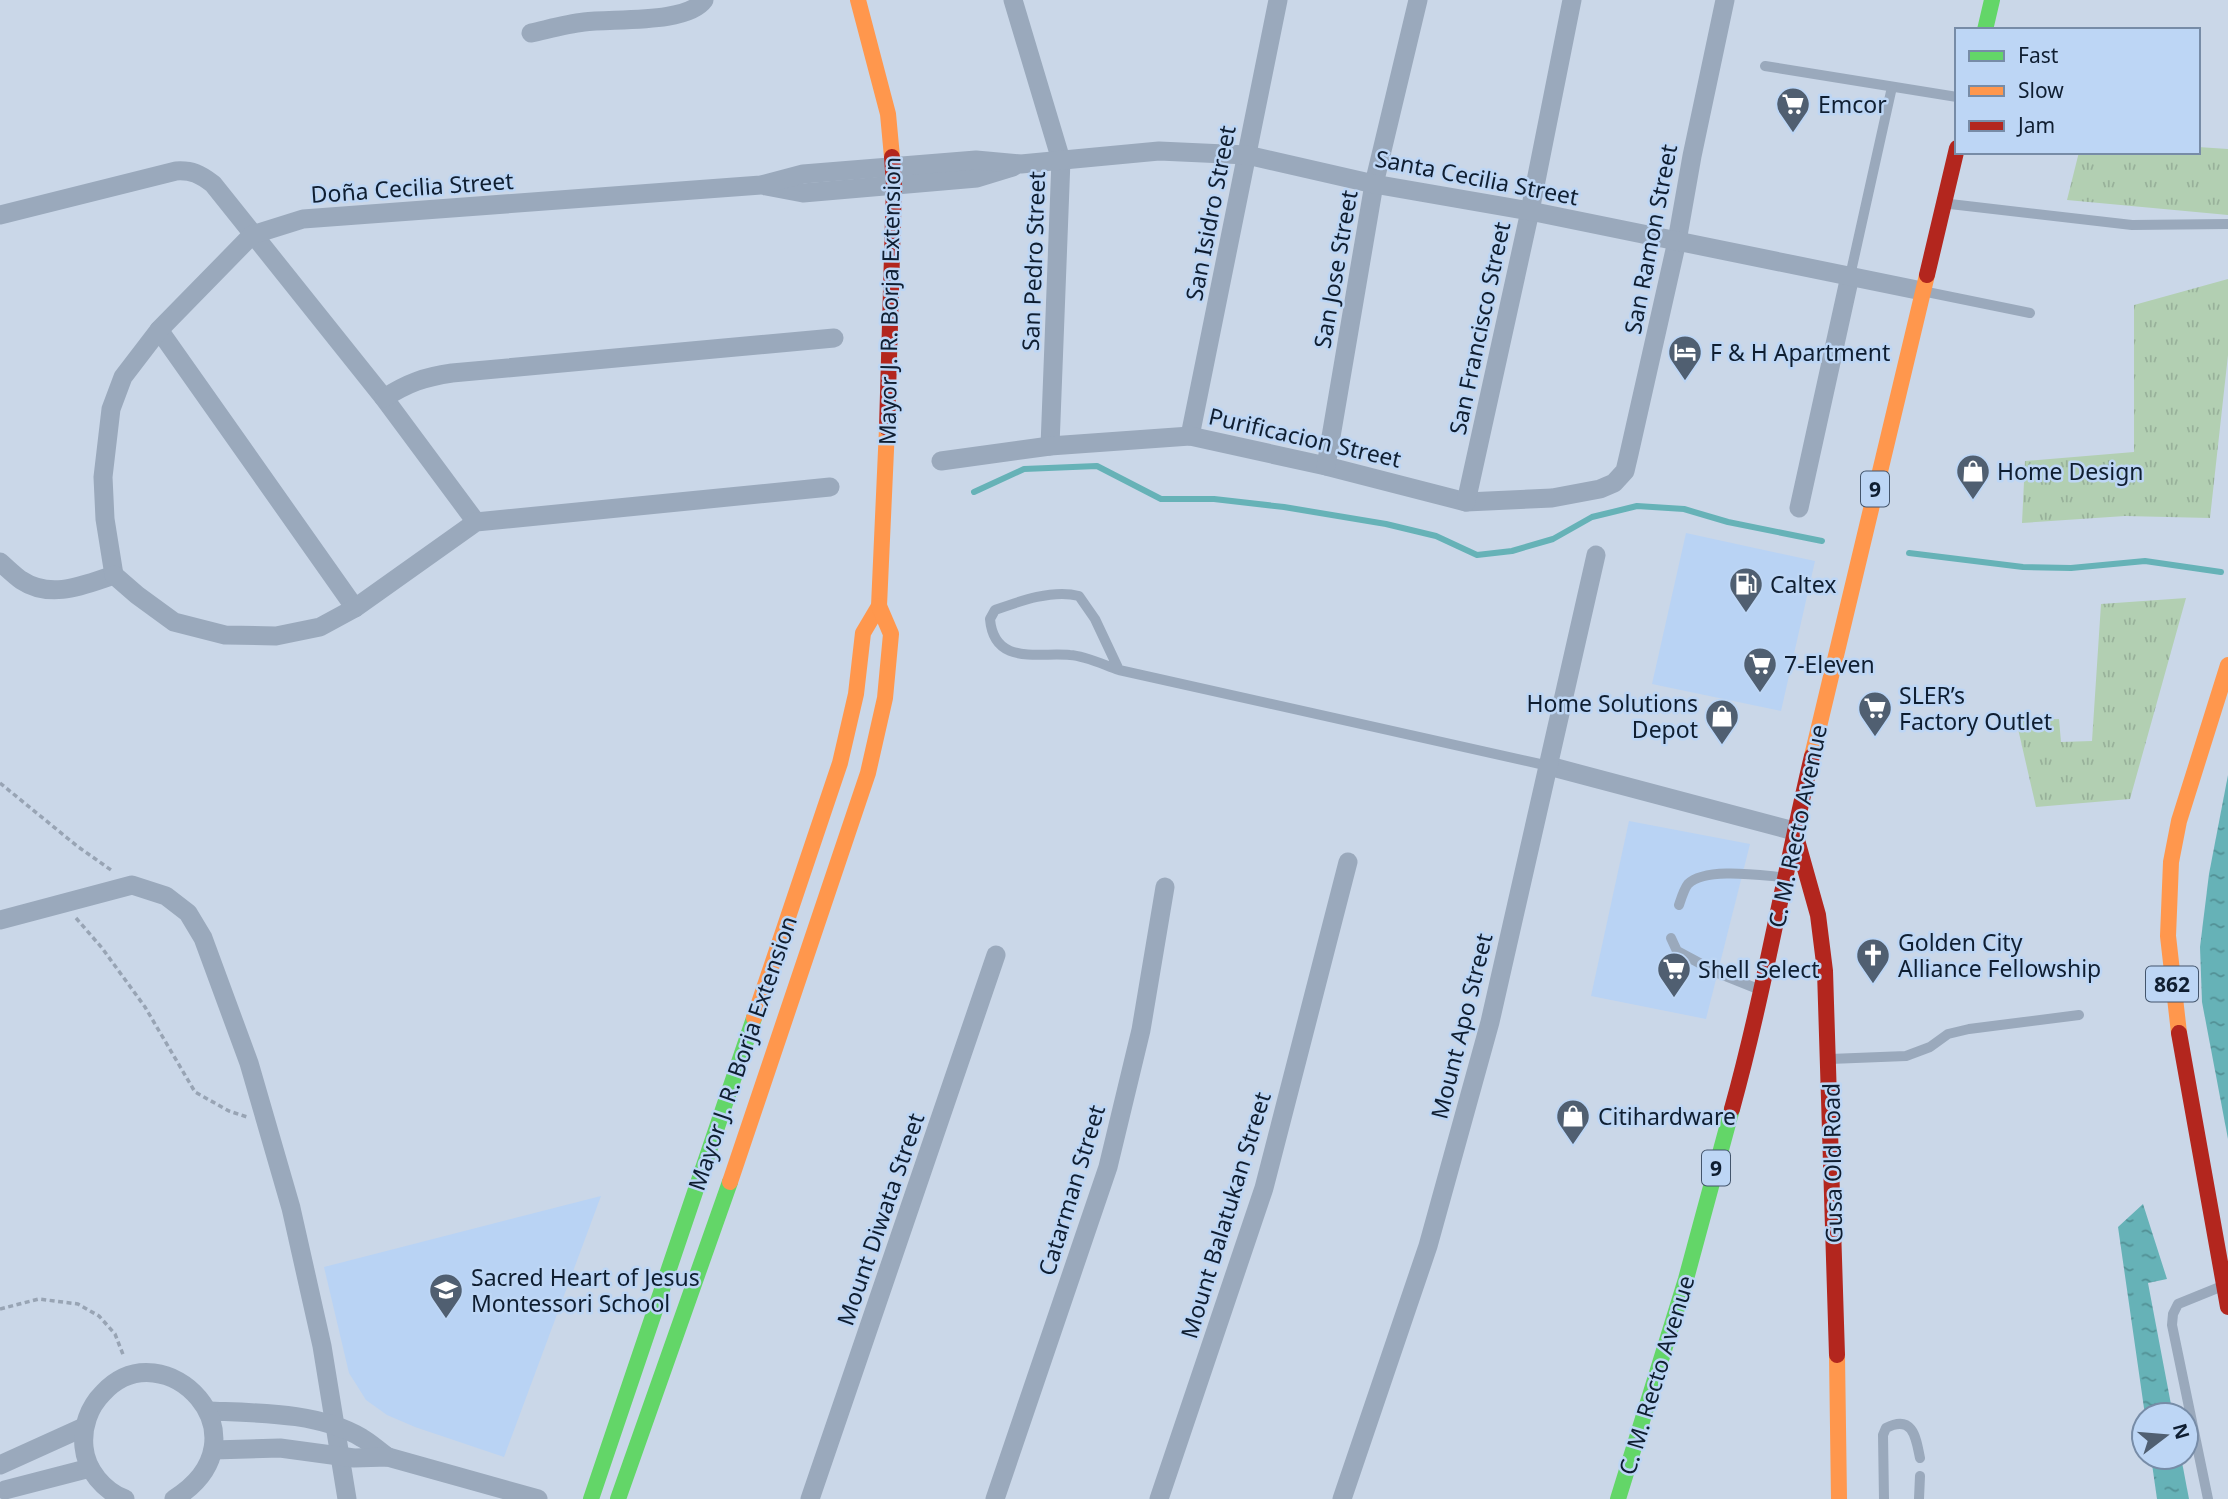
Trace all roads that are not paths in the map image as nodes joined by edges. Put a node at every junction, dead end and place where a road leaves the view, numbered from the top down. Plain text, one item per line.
1 (704, 0) edge
2 (858, 0) edge
3 (1013, 0) edge
4 (1278, 0) edge
5 (1418, 0) edge
6 (1572, 0) edge
7 (1726, 0) edge
8 (1992, 0) edge
9 (1985, 28) edge
10 (531, 33) dead end
11 (1765, 66) dead end
12 (1892, 87) junction
13 (1955, 97) edge
14 (1956, 154) edge
15 (1247, 155) junction
16 (1061, 160) junction
17 (894, 176) junction
18 (1374, 184) junction
19 (1944, 203) junction
20 (1530, 211) junction
21 (0, 215) edge
22 (2228, 224) edge
23 (252, 235) junction
24 (1677, 240) junction
25 (1850, 276) junction
26 (1922, 291) junction
27 (2030, 313) dead end
28 (159, 330) junction
29 (834, 338) dead end
30 (384, 398) junction
31 (1190, 436) junction
32 (1049, 446) junction
33 (940, 461) dead end
34 (1326, 466) junction
35 (1614, 483) joint
36 (830, 487) dead end
37 (1466, 502) junction
38 (1799, 508) dead end
39 (476, 522) junction
40 (1596, 555) dead end
41 (0, 562) edge
42 (114, 575) junction
43 (879, 606) junction
44 (355, 608) junction
45 (2228, 665) edge
46 (1119, 670) junction
47 (1549, 766) junction
48 (1794, 831) junction
49 (1348, 862) dead end
50 (1785, 877) junction
51 (1165, 887) dead end
52 (1679, 905) dead end
53 (0, 920) edge
54 (787, 922) junction
55 (814, 931) junction
56 (1671, 938) dead end
57 (996, 955) dead end
58 (1762, 991) junction
59 (2079, 1015) dead end
60 (1829, 1059) junction
61 (709, 1151) junction
62 (738, 1158) junction
63 (2224, 1286) junction
64 (2228, 1307) edge
65 (208, 1411) junction
66 (84, 1427) junction
67 (336, 1427) junction
68 (213, 1450) junction
69 (340, 1456) junction
70 (388, 1457) junction
71 (1920, 1458) dead end
72 (0, 1465) edge
73 (90, 1468) junction
74 (1920, 1476) dead end
75 (3, 1489) edge
76 (125, 1499) edge
77 (174, 1499) edge
78 (347, 1499) edge
79 (538, 1499) edge
80 (591, 1499) edge
81 (618, 1499) edge
82 (810, 1499) edge
83 (995, 1499) edge
84 (1159, 1499) edge
85 (1342, 1499) edge
86 (1618, 1499) edge
87 (1839, 1499) edge
88 (1884, 1499) edge
89 (1919, 1499) edge
90 (2208, 1499) edge

1 - 10 street
2 - 17 main road, Mayor J. R. Borja Extension
3 - 16 street, San Pedro Street
4 - 15 street, San Isidro Street
5 - 18 street, San Jose Street
6 - 20 street, San Francisco Street
7 - 24 street, San Ramon Street
8 - 9 main road
11 - 12 lane
12 - 13 lane
12 - 25 lane
14 - 19 main road, C. M. Recto Avenue / 9
15 - 16 street, Santa Cecilia Street
15 - 18 street, Santa Cecilia Street
15 - 31 street, San Isidro Street
16 - 17 street, Santa Cecilia Street
16 - 32 street, San Pedro Street
17 - 23 street, Doña Cecilia Street
17 - 43 main road, Mayor J. R. Borja Extension
18 - 20 street, Santa Cecilia Street
18 - 34 street, San Jose Street
19 - 22 lane
19 - 26 main road, C. M. Recto Avenue / 9
20 - 24 street, Santa Cecilia Street
20 - 37 street, San Francisco Street
21 - 23 street
23 - 28 street, Doña Cecilia Street
23 - 30 street
24 - 25 street, Santa Cecilia Street
24 - 35 street, San Ramon Street
25 - 26 street, Santa Cecilia Street
25 - 38 street
26 - 27 lane
26 - 48 main road, C. M. Recto Avenue / 9
28 - 42 street, Doña Cecilia Street
28 - 44 street
29 - 30 street
30 - 39 street
31 - 32 street, Purificacion Street
31 - 34 street, Purificacion Street
32 - 33 street, Purificacion Street
34 - 37 street, Purificacion Street
35 - 37 street, Purificacion Street
36 - 39 street
39 - 44 street
40 - 47 street, Mount Apo Street
41 - 42 street
42 - 44 street
43 - 54 main road, Mayor J. R. Borja Extension
43 - 55 main road, Mayor J. R. Borja Extension
45 - 63 main road, 862
46 - 46 lane
46 - 47 lane
47 - 48 street
47 - 85 street, Mount Apo Street
48 - 50 main road, C. M. Recto Avenue / 9
48 - 60 main road, Gusa Old Road
49 - 84 street, Mount Balatukan Street
50 - 52 lane
50 - 58 main road, C. M. Recto Avenue / 9
51 - 83 street, Catarman Street
53 - 67 street
54 - 55 main road
54 - 61 main road, Mayor J. R. Borja Extension
55 - 62 main road, Mayor J. R. Borja Extension
56 - 58 lane
57 - 82 street, Mount Diwata Street
58 - 86 main road, C. M. Recto Avenue / 9
59 - 60 lane
60 - 87 main road, Gusa Old Road
61 - 62 main road
61 - 80 main road, Mayor J. R. Borja Extension
62 - 81 main road, Mayor J. R. Borja Extension
63 - 64 main road, 862
63 - 90 lane
65 - 66 street
65 - 67 street
65 - 68 street
66 - 72 street
66 - 73 street
67 - 69 street
67 - 70 street
68 - 69 street
68 - 77 street
69 - 70 street
69 - 78 street
70 - 79 street
71 - 88 lane
73 - 75 street
73 - 76 street
74 - 89 lane

